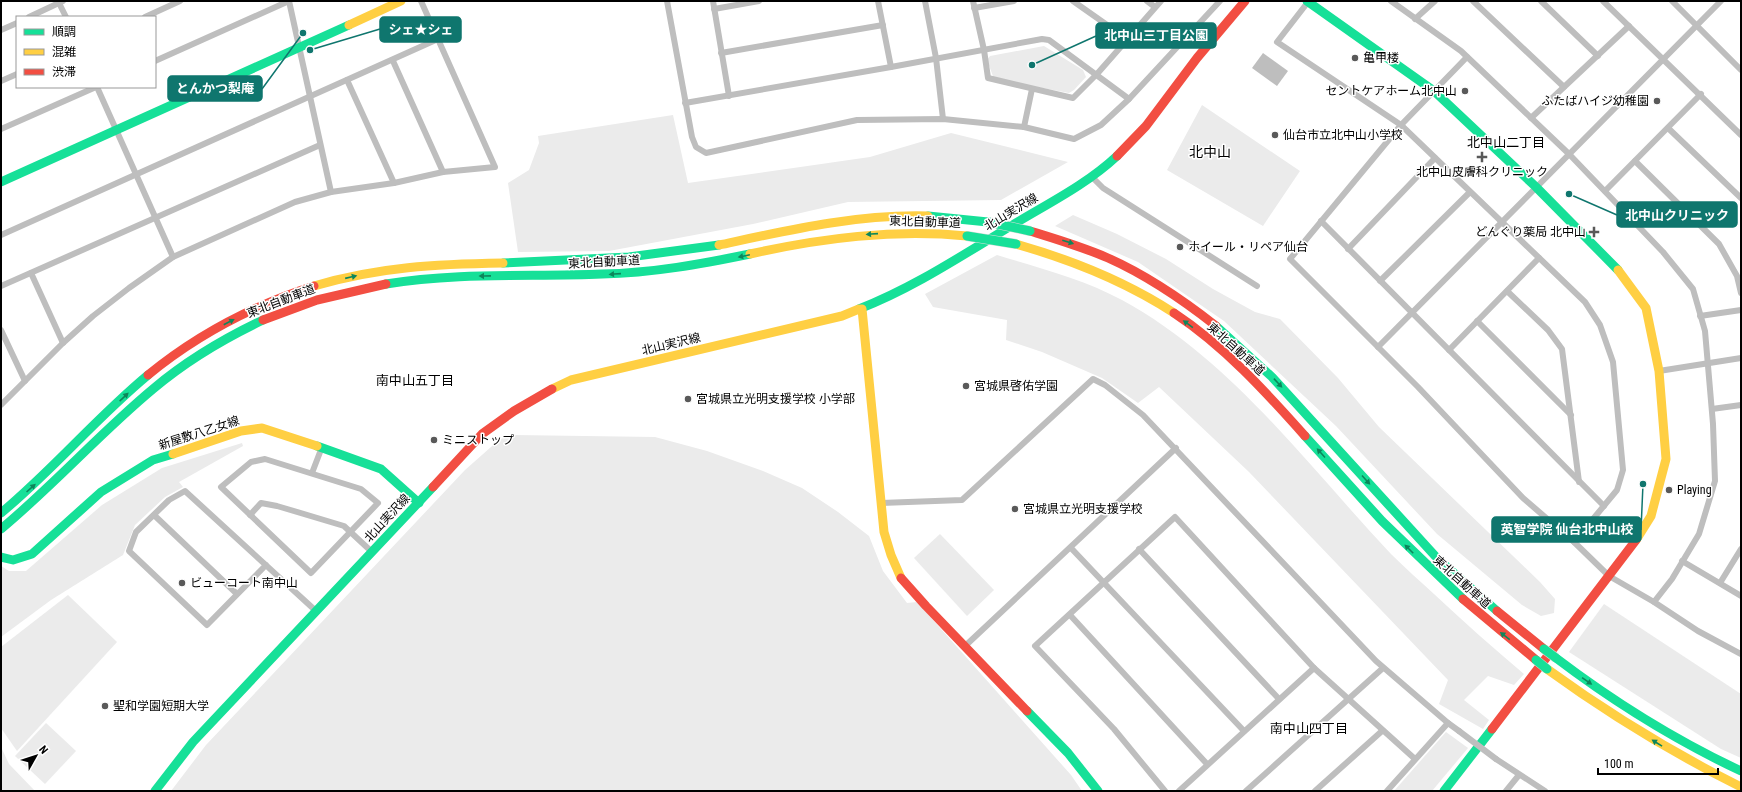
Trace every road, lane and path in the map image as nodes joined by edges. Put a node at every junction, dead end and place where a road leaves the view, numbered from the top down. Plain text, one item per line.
1 (180, 1) edge
2 (289, 1) edge
3 (401, 1) edge
4 (421, 1) edge
5 (667, 1) edge
6 (713, 1) edge
7 (759, 1) edge
8 (878, 1) edge
9 (925, 1) edge
10 (973, 1) edge
11 (1014, 1) edge
12 (1074, 1) edge
13 (1147, 1) edge
14 (1161, 1) edge
15 (1220, 1) edge
16 (1245, 1) edge
17 (1307, 1) edge
18 (1391, 1) edge
19 (1435, 1) edge
20 (1473, 1) edge
21 (1541, 1) edge
22 (1603, 1) edge
23 (1672, 1) edge
24 (1721, 1) edge
25 (61, 2) edge
26 (1155, 7) junction
27 (974, 8) junction
28 (714, 9) junction
29 (31, 16) edge
30 (66, 16) edge
31 (147, 16) edge
32 (1415, 19) junction
33 (16, 23) edge
34 (882, 25) junction
35 (1697, 25) junction
36 (1630, 26) junction
37 (1, 30) edge
38 (438, 39) junction
39 (1127, 39) junction
40 (300, 46) junction
41 (984, 50) junction
42 (721, 53) junction
43 (1598, 56) junction
44 (1467, 57) junction
45 (936, 58) junction
46 (1664, 59) junction
47 (156, 60) edge
48 (392, 61) junction
49 (891, 67) junction
50 (1741, 70) edge
51 (16, 74) edge
52 (1097, 74) junction
53 (347, 80) junction
54 (1, 81) edge
55 (1564, 87) junction
56 (94, 88) edge
57 (96, 88) edge
58 (1032, 89) junction
59 (1434, 91) junction
60 (1701, 94) junction
61 (311, 96) junction
62 (729, 96) junction
63 (1129, 99) junction
64 (685, 103) junction
65 (1531, 118) junction
66 (943, 119) junction
67 (1401, 125) junction
68 (1024, 128) junction
69 (1668, 128) junction
70 (1, 130) edge
71 (116, 130) junction
72 (1741, 135) edge
73 (320, 145) junction
74 (1569, 154) junction
75 (1435, 158) junction
76 (1635, 160) junction
77 (443, 172) junction
78 (137, 174) junction
79 (1092, 177) junction
80 (1, 182) edge
81 (394, 183) junction
82 (1536, 187) junction
83 (1605, 191) junction
84 (332, 192) junction
85 (1470, 192) junction
86 (1741, 198) edge
87 (156, 217) junction
88 (1321, 221) junction
89 (1502, 222) junction
90 (1, 235) edge
91 (1348, 249) junction
92 (173, 257) junction
93 (1539, 258) junction
94 (31, 273) junction
95 (1380, 281) junction
96 (1, 286) edge
97 (1257, 286) dead end
98 (1507, 291) junction
99 (1741, 293) edge
100 (862, 309) junction
101 (1741, 310) edge
102 (1412, 313) junction
103 (1700, 316) junction
104 (1477, 321) junction
105 (1, 330) edge
106 (63, 343) junction
107 (1378, 348) junction
108 (1449, 350) junction
109 (1741, 358) edge
110 (1708, 363) junction
111 (1659, 371) junction
112 (25, 381) junction
113 (1, 404) edge
114 (1741, 405) edge
115 (1712, 409) junction
116 (1571, 415) junction
117 (322, 447) junction
118 (1176, 448) junction
119 (312, 473) junction
120 (1579, 482) junction
121 (419, 503) junction
122 (881, 504) junction
123 (1604, 506) junction
124 (1, 513) edge
125 (154, 515) junction
126 (250, 515) junction
127 (1, 529) edge
128 (350, 532) junction
129 (1574, 542) junction
130 (1071, 548) junction
131 (1139, 549) junction
132 (1741, 549) edge
133 (372, 552) junction
134 (1, 557) edge
135 (1682, 561) junction
136 (266, 565) junction
137 (1610, 576) junction
138 (1103, 581) junction
139 (1720, 583) junction
140 (237, 594) junction
141 (1741, 596) edge
142 (1654, 602) junction
143 (316, 611) junction
144 (1070, 615) junction
145 (964, 647) junction
146 (1741, 654) edge
147 (1314, 668) junction
148 (1383, 668) junction
149 (1279, 699) junction
150 (1348, 699) junction
151 (1448, 724) junction
152 (1244, 731) junction
153 (1382, 731) junction
154 (1415, 759) junction
155 (1207, 764) junction
156 (1741, 771) edge
157 (1519, 775) junction
158 (1741, 786) edge
159 (155, 791) edge
160 (1098, 791) edge
161 (1165, 791) edge
162 (1179, 791) edge
163 (1246, 791) edge
164 (1315, 791) edge
165 (1387, 791) edge
166 (1444, 791) edge
167 (1506, 791) edge
168 (1545, 791) edge

1 - 31 street
2 - 40 street
2 - 47 street
3 - 40 main road
4 - 38 street
5 - 64 street
6 - 28 street
7 - 28 street
8 - 34 street
9 - 45 street
10 - 27 street
11 - 27 street
12 - 39 street
13 - 26 street
14 - 26 street
15 - 63 street
16 - 79 main road, 北山実沢線
17 - 59 main road
17 - 67 street
18 - 32 street
19 - 32 street
20 - 55 street
21 - 43 street
22 - 36 street
23 - 35 street
24 - 35 street
25 - 29 street
25 - 30 street
26 - 39 street
27 - 41 street
28 - 42 street
32 - 44 street
33 - 37 street
34 - 42 street
34 - 49 street
35 - 46 street
35 - 50 street
36 - 43 street
36 - 46 street
38 - 48 street
38 - 77 street
39 - 52 street
40 - 61 street
40 - 71 main road
41 - 45 street
41 - 52 street
41 - 58 street
42 - 62 street
43 - 55 street
44 - 59 street
44 - 65 street
45 - 49 street
45 - 66 street
46 - 60 street
46 - 74 street
48 - 53 street
48 - 77 street
49 - 62 street
51 - 54 street
52 - 58 street
52 - 63 street
53 - 61 street
53 - 81 street
55 - 65 street
56 - 70 street
57 - 71 street
58 - 68 street
59 - 67 street
59 - 82 main road
60 - 69 street
60 - 72 street
61 - 73 street
61 - 78 street
62 - 64 street
63 - 68 street
64 - 66 street
65 - 74 street
66 - 68 street
67 - 75 street
67 - 88 street
69 - 76 street
69 - 86 street
71 - 78 street
71 - 80 main road
73 - 84 street
73 - 87 street
74 - 82 street
74 - 83 street
75 - 85 street
75 - 91 street
76 - 83 street
76 - 99 street
77 - 81 street
78 - 87 street
78 - 90 street
79 - 97 street
79 - 100 main road, 北山実沢線
81 - 84 street
82 - 89 street
82 - 111 main road
83 - 103 street
84 - 92 street
85 - 89 street
85 - 95 street
87 - 92 street
87 - 94 street
88 - 91 street
88 - 107 street
89 - 93 street
89 - 102 street
91 - 95 street
92 - 106 street
93 - 98 street
93 - 123 street
94 - 96 street
94 - 106 street
95 - 102 street
98 - 104 street
98 - 116 street
100 - 121 main road, 北山実沢線
100 - 122 main road
101 - 103 street
102 - 107 street
102 - 108 street
103 - 110 street
104 - 108 street
104 - 116 street
105 - 112 street
106 - 112 street
107 - 129 street
108 - 120 street
109 - 110 street
110 - 111 street
110 - 115 street
111 - 137 main road
112 - 113 street
114 - 115 street
115 - 135 street
116 - 120 street
117 - 119 street
117 - 121 main road, 新屋敷八乙女線
117 - 134 main road, 新屋敷八乙女線
118 - 122 street
118 - 130 street
118 - 148 street
119 - 126 street
119 - 128 street
120 - 123 street
121 - 133 main road, 北山実沢線
122 - 145 main road
123 - 129 street
124 -> 156 main road, 東北自動車道, bridge
125 - 136 street
125 - 140 street
125 - 140 street
126 - 128 street
126 - 128 street
158 -> 127 main road, 東北自動車道, bridge
128 - 133 street
129 - 137 street
130 - 138 street
130 - 145 street
131 - 138 street
131 - 147 street
131 - 149 street
132 - 139 street
133 - 143 main road, 北山実沢線
135 - 139 street
135 - 142 street
136 - 140 street
136 - 143 street
137 - 142 street
137 - 166 main road
138 - 144 street
138 - 152 street
139 - 141 street
142 - 146 street
143 - 159 main road, 北山実沢線
144 - 155 street
144 - 161 street
145 - 160 main road
147 - 149 street
147 - 150 street
148 - 150 street
148 - 151 street
149 - 152 street
150 - 153 street
150 - 163 street
151 - 154 street
151 - 157 street, bridge
152 - 155 street
153 - 154 street
153 - 164 street
154 - 165 street
155 - 162 street
157 - 167 street
157 - 168 street

